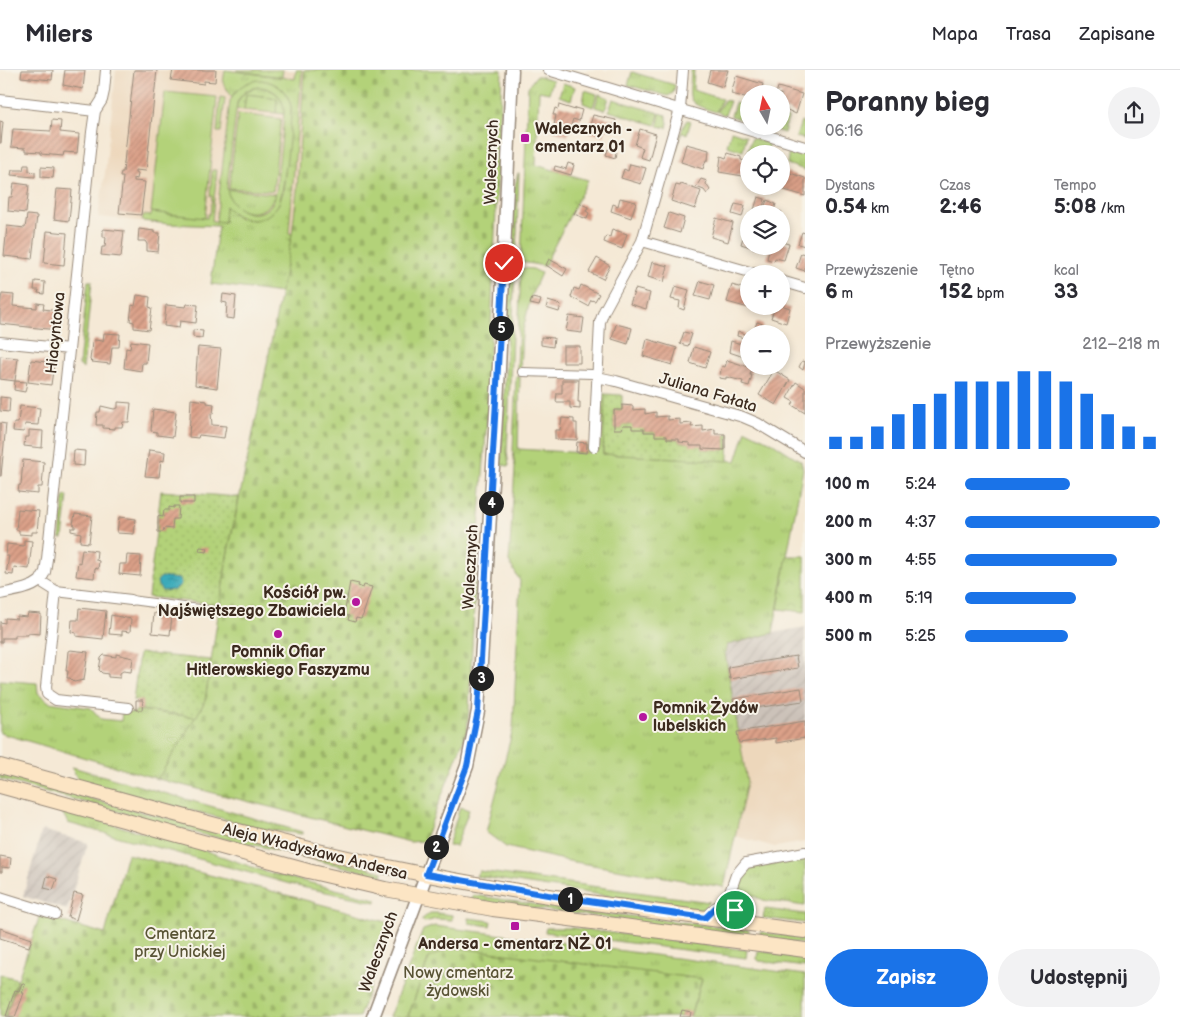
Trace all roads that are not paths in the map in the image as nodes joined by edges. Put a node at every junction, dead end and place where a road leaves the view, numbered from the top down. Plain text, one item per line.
1 (106, 70) edge
2 (512, 70) edge
3 (548, 70) edge
4 (683, 70) edge
5 (0, 100) edge
6 (680, 109) junction
7 (95, 111) junction
8 (805, 147) edge
9 (642, 241) junction
10 (740, 269) edge
11 (790, 284) edge
12 (805, 288) edge
13 (0, 342) edge
14 (69, 349) junction
15 (522, 372) dead end
16 (594, 375) junction
17 (594, 447) dead end
18 (805, 452) edge
19 (40, 582) junction
20 (56, 591) junction
21 (0, 594) edge
22 (131, 600) joint
23 (221, 612) dead end
24 (128, 708) dead end
25 (0, 766) edge
26 (0, 786) edge
27 (805, 852) edge
28 (426, 874) junction
29 (418, 895) junction
30 (0, 897) edge
31 (727, 901) junction
32 (55, 914) dead end
33 (705, 918) junction
34 (743, 923) junction
35 (805, 931) edge
36 (805, 950) edge
37 (372, 1017) edge

1 - 7 street, Hiacyntowa
2 - 28 street, Walecznych
3 - 6 street
4 - 6 street
5 - 7 street
6 - 8 street
6 - 9 street
7 - 14 street, Hiacyntowa
9 - 10 street
9 - 16 street
11 - 12 street
13 - 14 street
14 - 19 street, Hiacyntowa
15 - 16 street
16 - 17 street
16 - 18 street, Juliana Fałata
19 - 20 street
19 - 21 street
20 - 22 street
20 - 24 street
22 - 23 street
25 - 28 main road, Aleja Władysława Andersa
26 - 29 main road, Aleja Władysława Andersa
27 - 31 street
28 - 29 street, Walecznych
28 - 33 main road, Aleja Władysława Andersa
29 - 36 main road, Aleja Władysława Andersa
29 - 37 street, Walecznych
30 - 32 street
31 - 33 street
31 - 34 street
33 - 34 main road, Aleja Władysława Andersa
34 - 35 main road, Aleja Władysława Andersa

